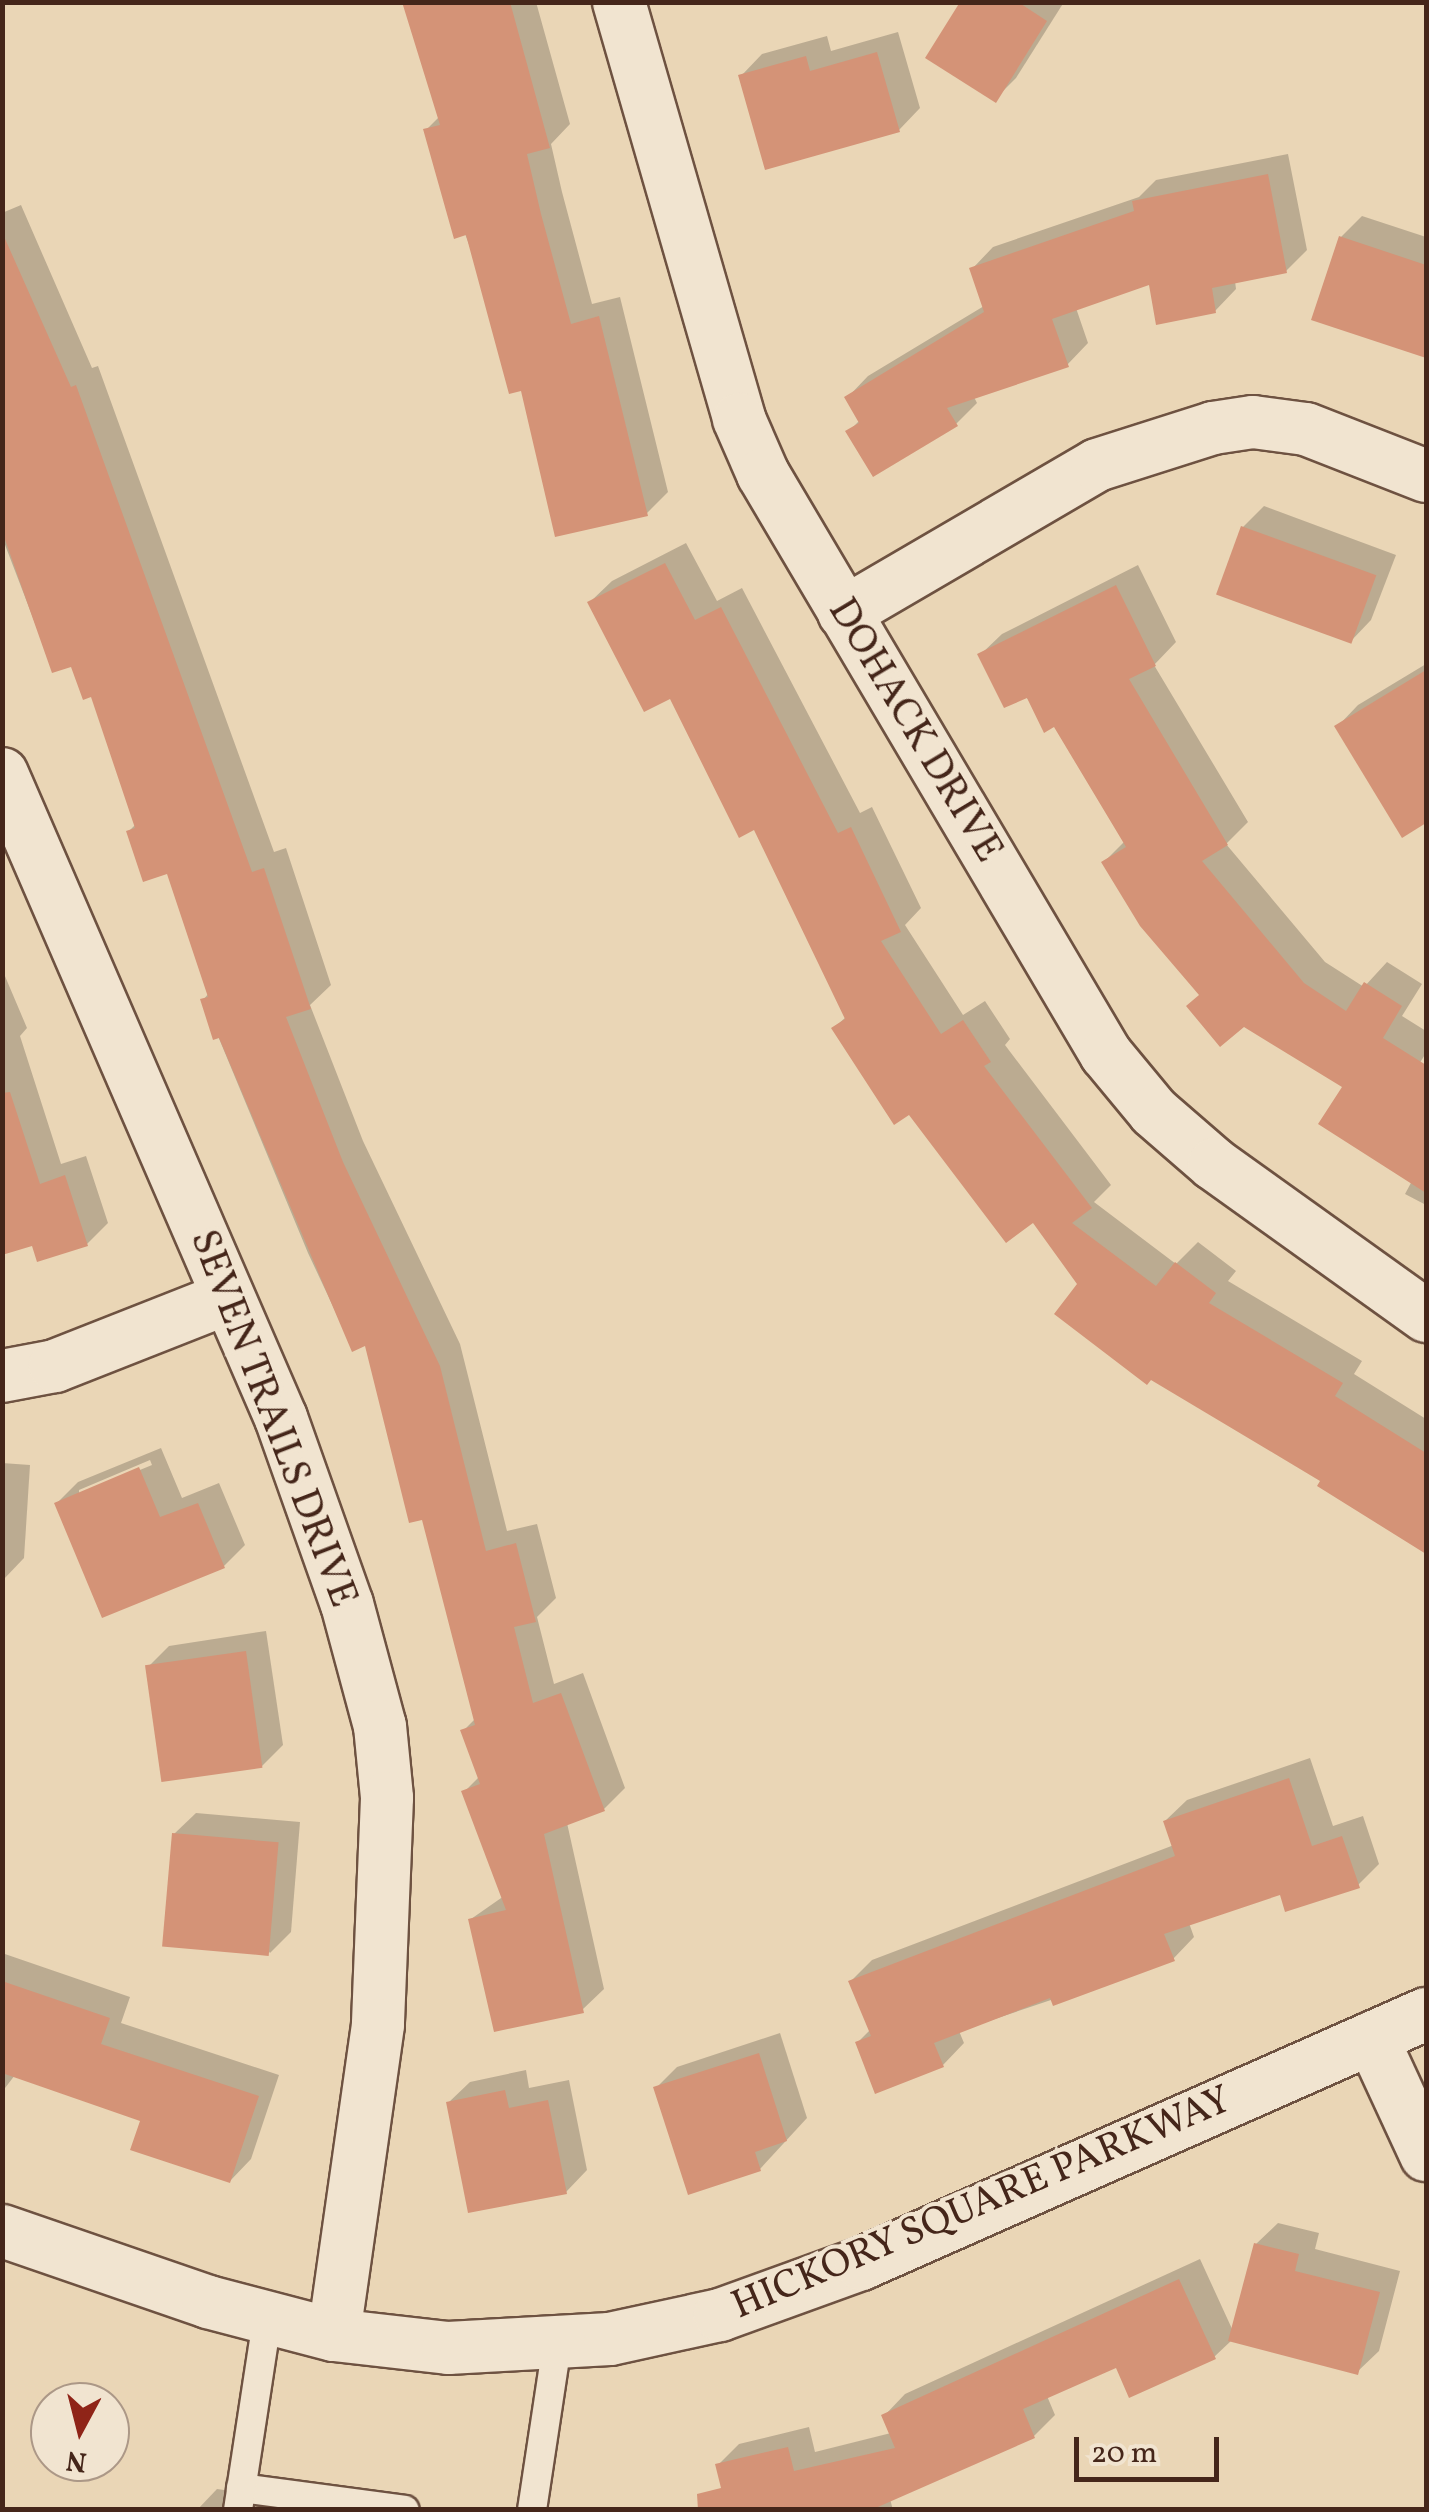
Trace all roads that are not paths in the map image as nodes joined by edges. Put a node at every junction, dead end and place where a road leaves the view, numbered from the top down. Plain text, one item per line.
1 (618, 2) edge
2 (1426, 476) edge
3 (844, 613) junction
4 (2, 774) edge
5 (228, 1298) junction
6 (1426, 1316) edge
7 (2, 1376) edge
8 (1426, 2014) edge
9 (1372, 2038) junction
10 (1426, 2155) edge
11 (2, 2230) edge
12 (267, 2320) junction
13 (334, 2335) junction
14 (558, 2346) junction
15 (240, 2498) edge
16 (405, 2510) edge
17 (532, 2510) edge

1 - 3 street, DOHACK DRIVE
2 - 3 street
3 - 6 street, DOHACK DRIVE
4 - 5 street, SEVEN TRAILS DRIVE
5 - 7 street
5 - 13 street, SEVEN TRAILS DRIVE
8 - 9 street, HICKORY SQUARE PARKWAY
9 - 10 street
9 - 14 street, HICKORY SQUARE PARKWAY
11 - 12 street, HICKORY SQUARE PARKWAY
12 - 13 street, HICKORY SQUARE PARKWAY
12 - 15 lane
13 - 14 street, HICKORY SQUARE PARKWAY
14 - 17 lane
15 - 16 lane

